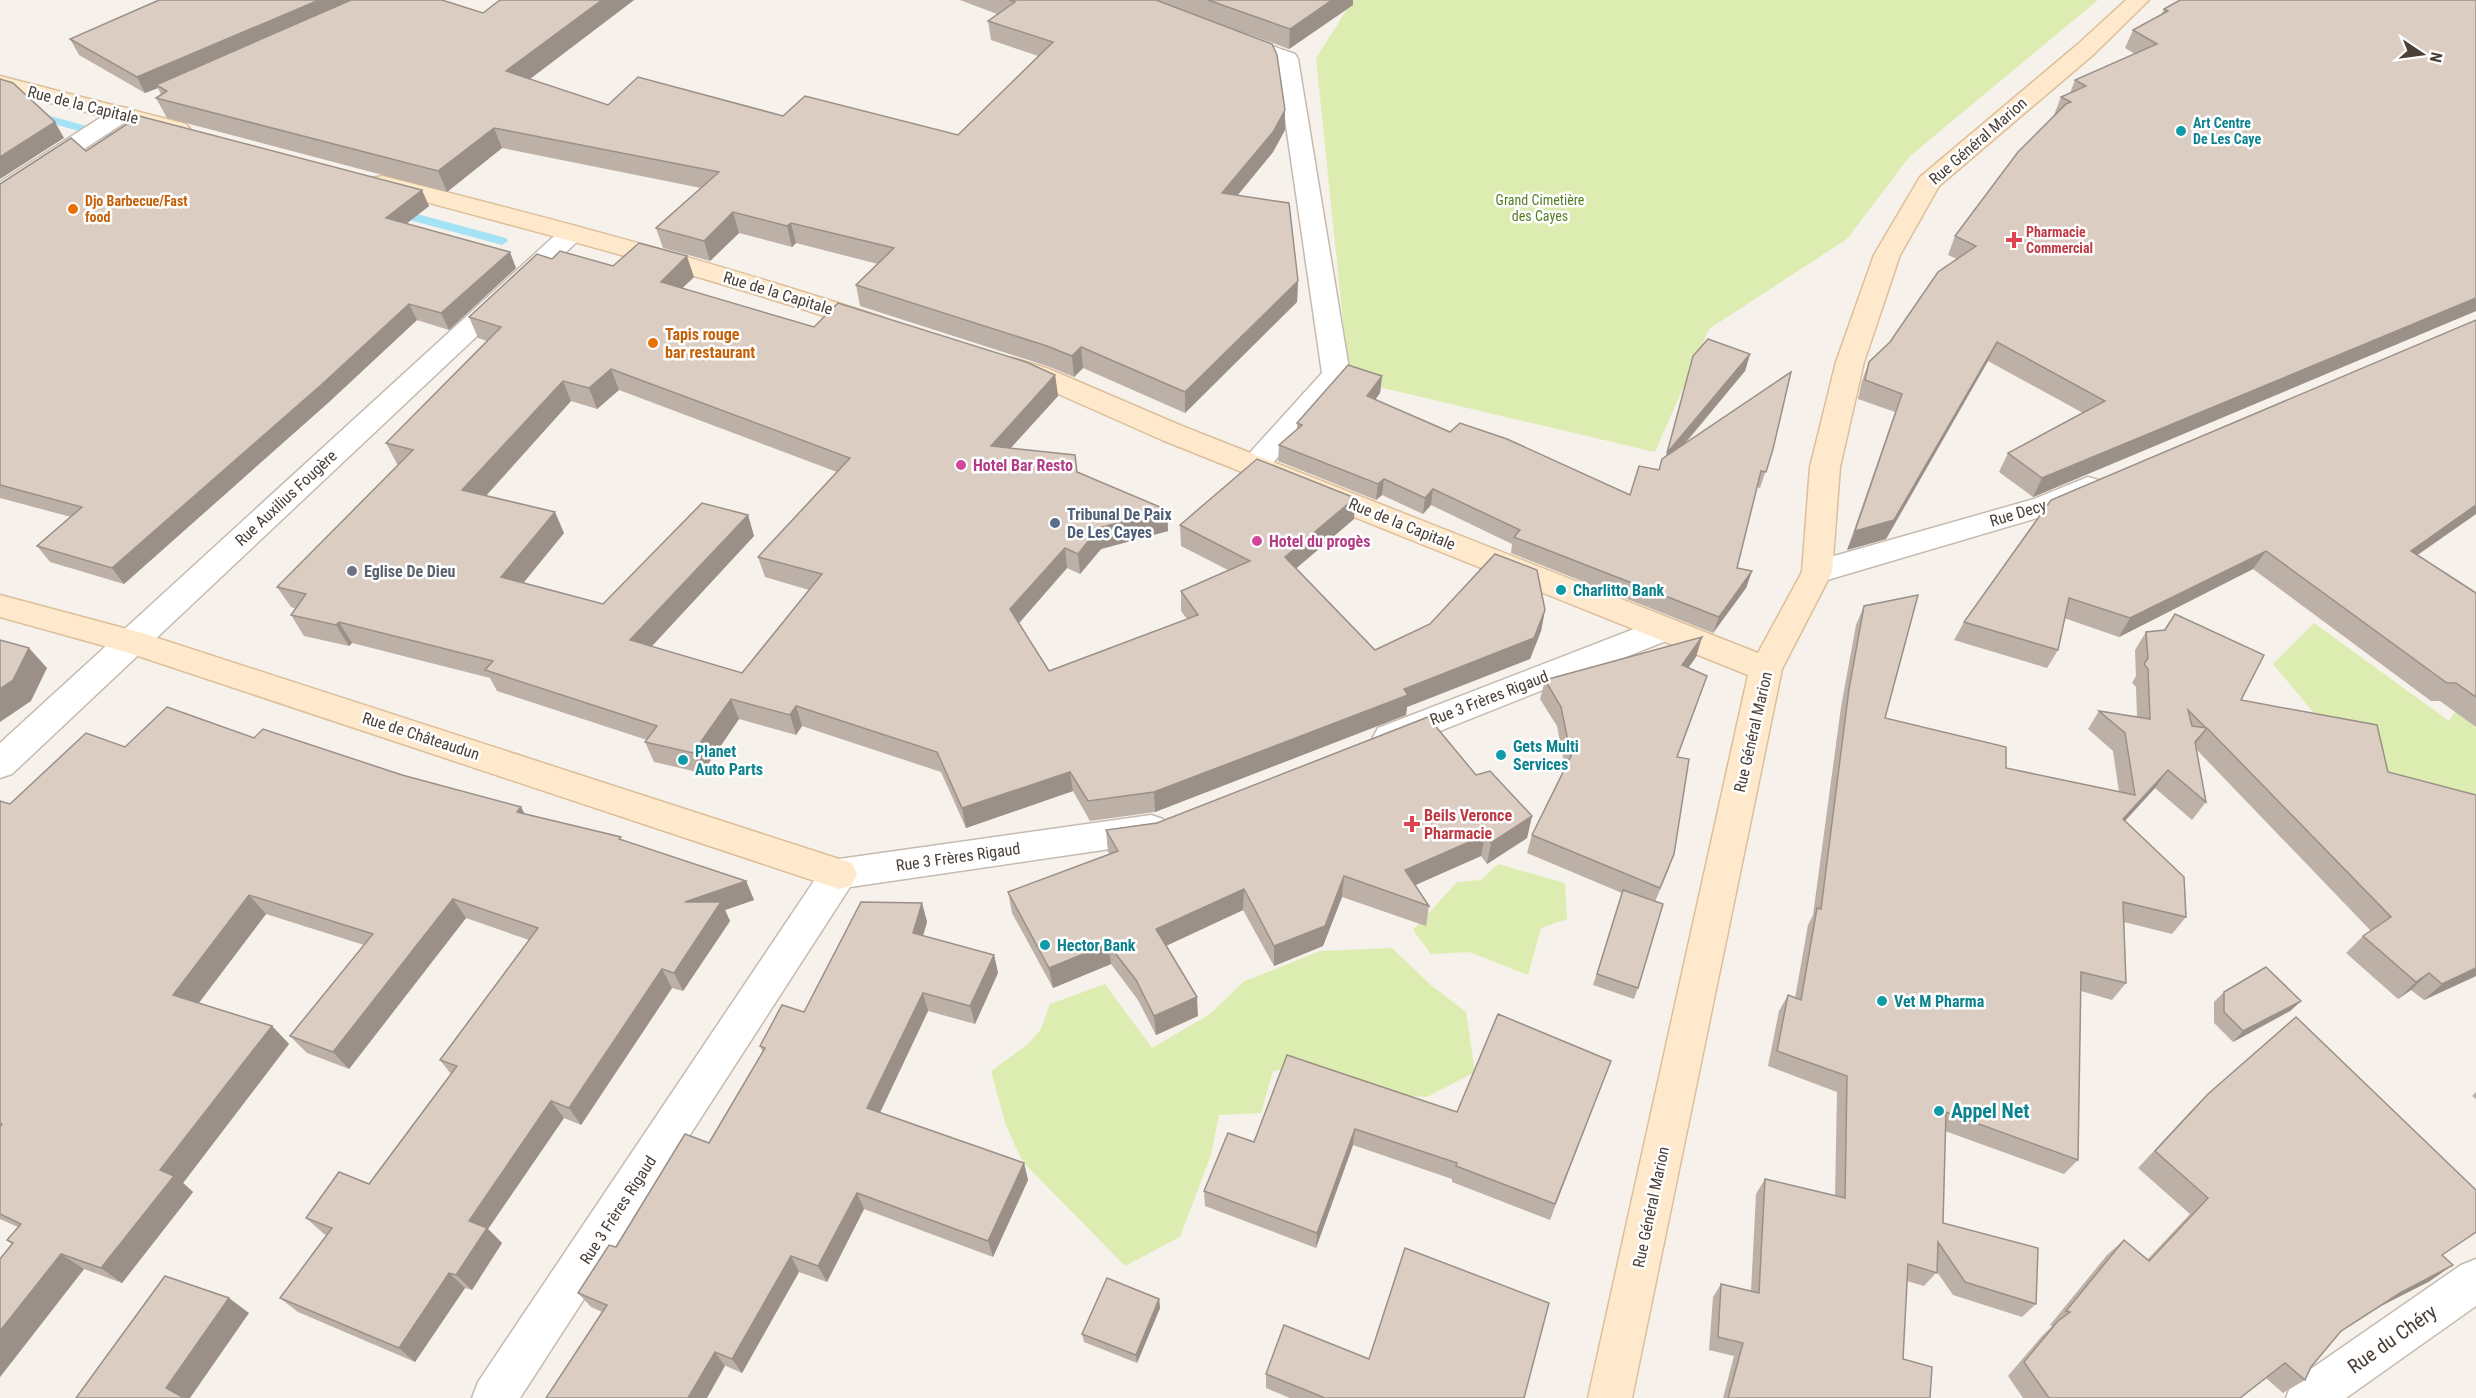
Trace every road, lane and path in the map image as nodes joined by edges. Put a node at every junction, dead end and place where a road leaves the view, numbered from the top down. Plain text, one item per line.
1 (2138, 0) edge
2 (1213, 32) edge
3 (0, 83) edge
4 (155, 100) edge
5 (122, 114) junction
6 (202, 136) edge
7 (353, 175) edge
8 (0, 193) edge
9 (572, 233) junction
10 (894, 330) edge
11 (994, 361) edge
12 (1255, 465) junction
13 (2109, 478) edge
14 (1817, 572) junction
15 (0, 606) edge
16 (1665, 629) junction
17 (131, 641) junction
18 (1766, 669) junction
19 (1357, 750) edge
20 (0, 764) edge
21 (1180, 819) edge
22 (839, 874) junction
23 (2476, 1280) edge
24 (494, 1398) edge
25 (1610, 1398) edge
26 (2308, 1398) edge

1 - 14 street, Rue Général Marion
2 - 12 street
3 - 5 street, Rue de la Capitale
4 - 5 street
5 - 6 street, Rue de la Capitale
5 - 8 street
7 - 9 street, Rue de la Capitale
9 - 10 street, Rue de la Capitale
9 - 17 street, Rue Auxilius Fougère
11 - 12 street, Rue de la Capitale
12 - 16 street, Rue de la Capitale
13 - 14 street, Rue Decy
14 - 18 street, Rue Général Marion
15 - 17 street, Rue de Châteaudun
16 - 18 street, Rue de la Capitale
16 - 19 street, Rue 3 Frères Rigaud
17 - 20 street, Rue Auxilius Fougère
17 - 22 street, Rue de Châteaudun
18 - 25 street, Rue Général Marion
21 - 22 street, Rue 3 Frères Rigaud
22 - 24 street, Rue 3 Frères Rigaud
23 - 26 street, Rue du Chéry

